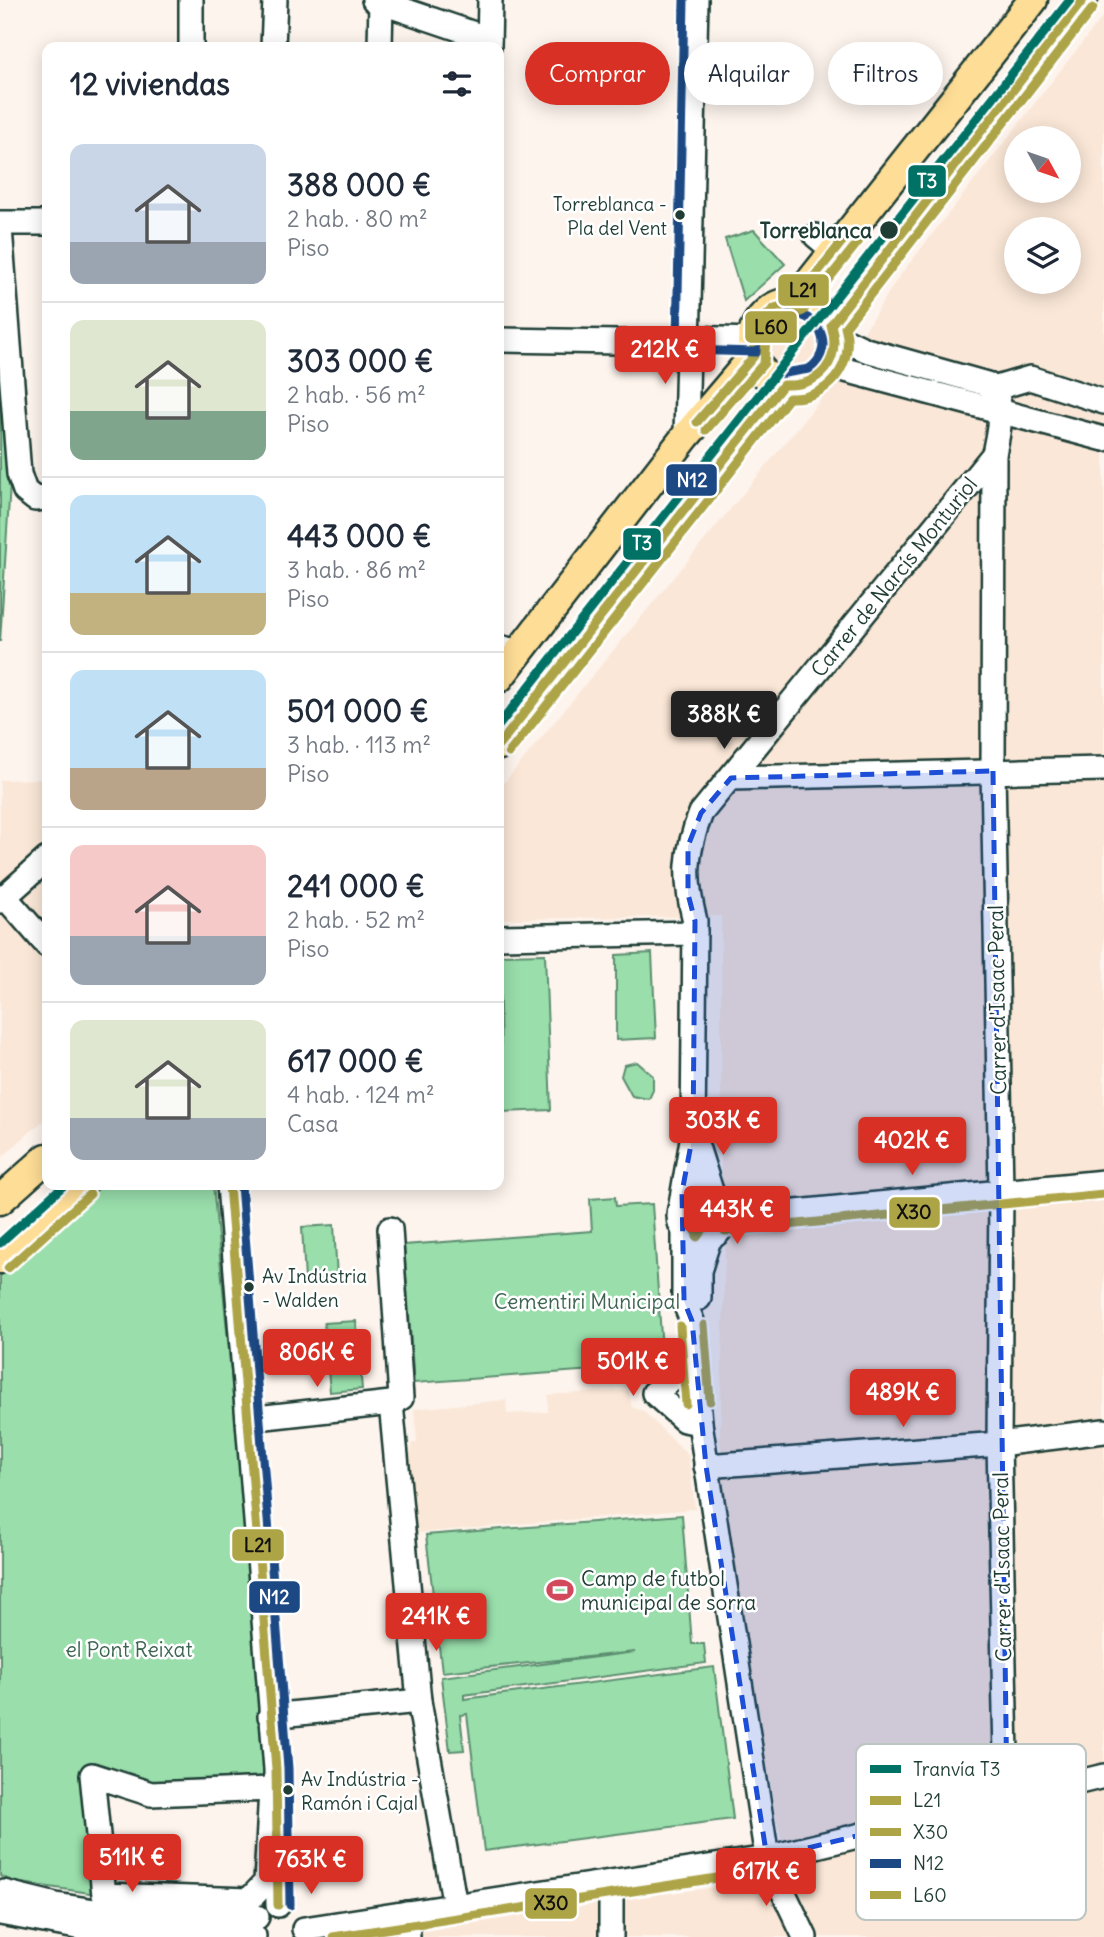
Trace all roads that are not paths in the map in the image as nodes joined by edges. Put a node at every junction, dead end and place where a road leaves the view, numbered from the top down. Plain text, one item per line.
1 (191, 0) edge
2 (275, 0) edge
3 (490, 0) edge
4 (696, 0) edge
5 (1033, 0) edge
6 (1083, 0) edge
7 (379, 1) edge
8 (191, 42) edge
9 (273, 42) edge
10 (380, 42) edge
11 (486, 42) edge
12 (489, 42) edge
13 (42, 223) edge
14 (0, 225) edge
15 (794, 302) junction
16 (833, 330) junction
17 (688, 338) junction
18 (504, 340) edge
19 (753, 348) junction
20 (830, 366) junction
21 (783, 385) junction
22 (997, 400) junction
23 (1104, 402) edge
24 (686, 436) junction
25 (1104, 439) edge
26 (994, 454) junction
27 (42, 498) edge
28 (509, 650) edge
29 (504, 739) edge
30 (1104, 769) edge
31 (993, 771) junction
32 (731, 778) junction
33 (42, 863) edge
34 (2, 899) edge
35 (695, 933) junction
36 (504, 937) edge
37 (42, 940) edge
38 (693, 1133) junction
39 (42, 1162) edge
40 (1104, 1182) edge
41 (76, 1190) edge
42 (231, 1190) edge
43 (1001, 1190) junction
44 (712, 1194) junction
45 (0, 1200) edge
46 (724, 1219) junction
47 (682, 1220) junction
48 (390, 1229) dead end
49 (709, 1239) junction
50 (0, 1259) edge
51 (692, 1321) junction
52 (694, 1374) junction
53 (391, 1403) junction
54 (248, 1419) junction
55 (700, 1423) junction
56 (1104, 1431) edge
57 (999, 1444) junction
58 (706, 1466) junction
59 (419, 1701) junction
60 (270, 1716) junction
61 (1006, 1744) edge
62 (1104, 1776) edge
63 (1086, 1780) edge
64 (271, 1789) joint
65 (856, 1836) edge
66 (767, 1858) junction
67 (611, 1884) junction
68 (1, 1900) edge
69 (278, 1905) junction
70 (455, 1906) junction
71 (407, 1913) junction
72 (256, 1930) edge
73 (303, 1933) edge
74 (408, 1937) edge
75 (611, 1937) edge
76 (805, 1937) edge

1 - 8 street
2 - 9 street
3 - 12 street
4 - 17 street
5 - 15 main road
6 - 16 main road
7 - 10 street
7 - 11 street
13 - 14 street
14 - 27 street
15 - 16 main road
15 - 19 main road
16 - 20 main road
16 - 22 street
17 - 18 street
17 - 19 street
17 - 24 street
19 - 21 main road
19 - 24 main road
20 - 21 main road
20 - 22 street
21 - 29 main road
22 - 23 street
22 - 25 street
22 - 26 street
24 - 28 main road
26 - 31 street, Carrer d'Isaac Peral
26 - 32 street, Carrer de Narcís Monturiol
30 - 31 street
31 - 32 street
31 - 43 street, Carrer d'Isaac Peral
32 - 35 street, Carrer de Narcís Monturiol
33 - 34 street
34 - 37 street
35 - 36 street
35 - 38 street, Carrer de Narcís Monturiol
38 - 44 street
38 - 47 street, Carrer de Narcís Monturiol
39 - 45 main road
40 - 43 street
41 - 50 main road
42 - 54 street
43 - 46 street
43 - 57 street, Carrer d'Isaac Peral
44 - 46 street
44 - 47 street
46 - 49 street
47 - 49 street
47 - 51 street, Carrer de Narcís Monturiol
48 - 53 street
49 - 51 street, Carrer de Narcís Monturiol
51 - 52 street, Carrer de Narcís Monturiol
52 - 55 street, Carrer de Narcís Monturiol
52 - 55 street
53 - 54 street
53 - 59 street
54 - 60 street
55 - 58 street, Carrer de Narcís Monturiol
56 - 57 street
57 - 58 street
57 - 61 street, Carrer d'Isaac Peral
58 - 66 street, Carrer de Narcís Monturiol
59 - 60 street
59 - 70 street
60 - 69 street
62 - 63 street
64 - 64 street
65 - 66 street
66 - 67 street
66 - 76 street, Carrer de Narcís Monturiol
67 - 70 street
67 - 75 street
68 - 72 street
69 - 72 street
69 - 73 street
70 - 71 street
71 - 73 street
71 - 74 street

